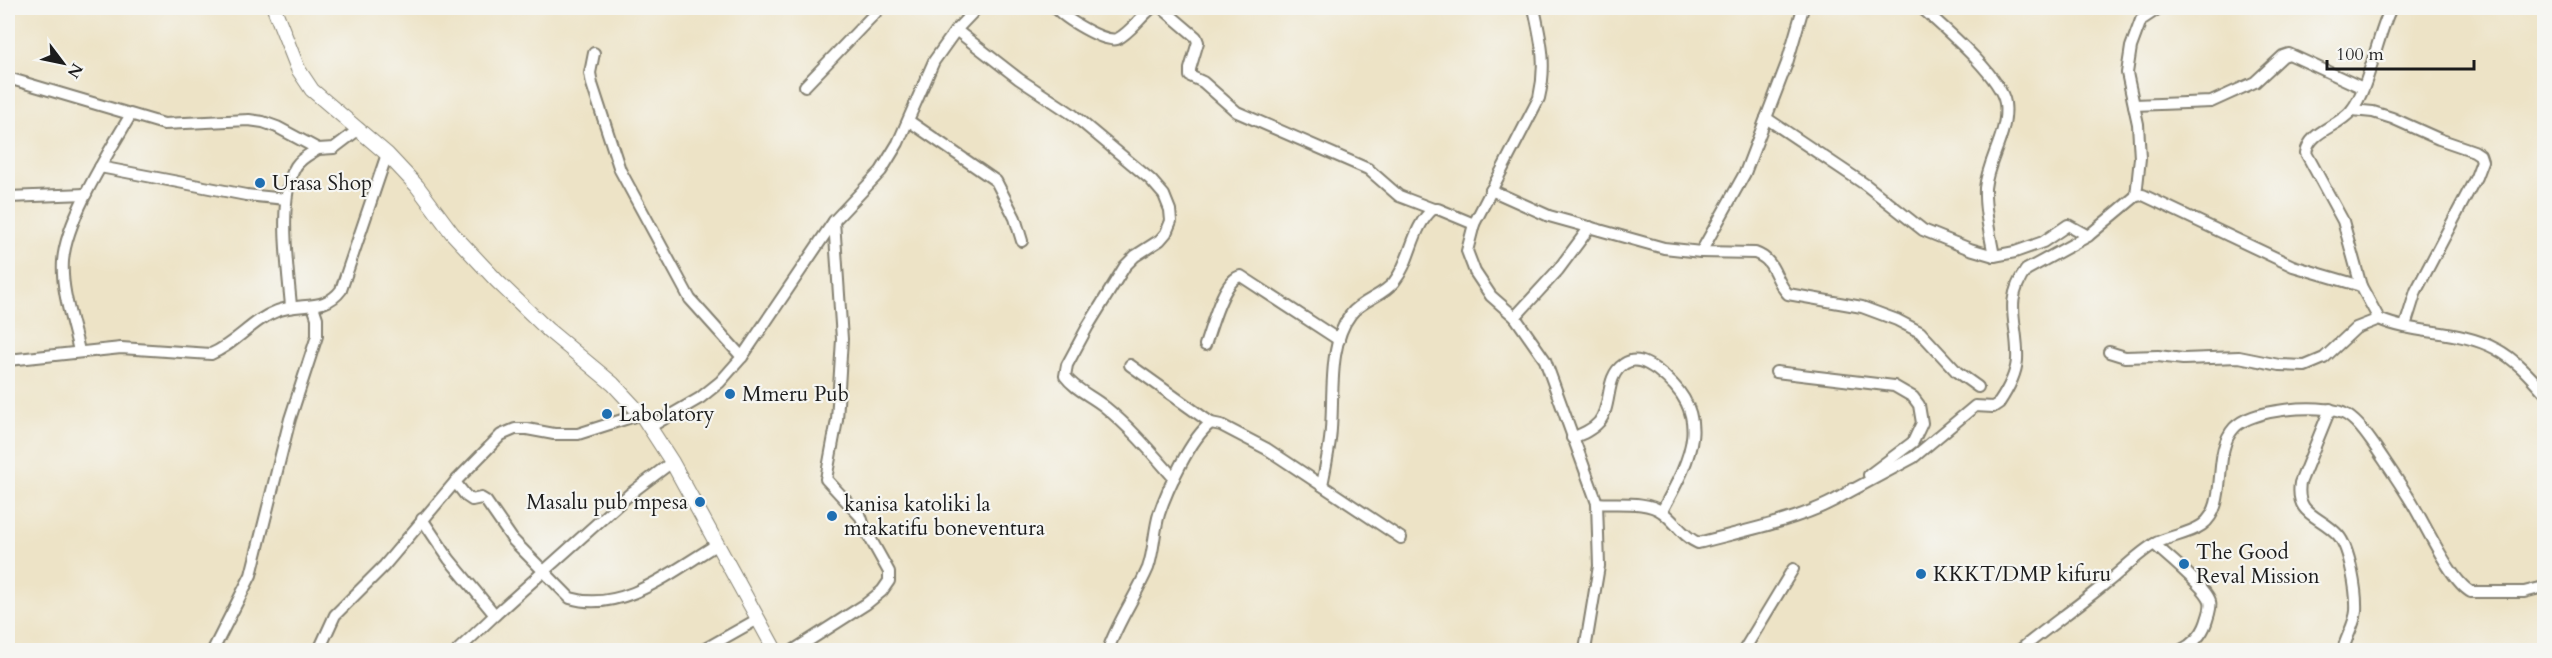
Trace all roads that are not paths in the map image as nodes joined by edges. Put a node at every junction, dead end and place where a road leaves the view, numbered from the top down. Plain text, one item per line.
1 (274, 8) edge
2 (880, 8) edge
3 (977, 8) edge
4 (1056, 8) edge
5 (1152, 8) edge
6 (1162, 8) edge
7 (1534, 8) edge
8 (1803, 8) edge
9 (1922, 8) edge
10 (2158, 8) edge
11 (2391, 8) edge
12 (956, 30) junction
13 (594, 53) dead end
14 (8, 78) edge
15 (805, 86) dead end
16 (2363, 88) junction
17 (2134, 105) junction
18 (2352, 110) junction
19 (130, 116) junction
20 (1766, 118) junction
21 (909, 121) junction
22 (359, 129) junction
23 (318, 149) junction
24 (387, 154) junction
25 (100, 167) junction
26 (1491, 190) junction
27 (86, 194) junction
28 (2136, 196) junction
29 (8, 197) edge
30 (286, 199) junction
31 (1433, 209) junction
32 (834, 221) junction
33 (1474, 224) junction
34 (1590, 227) junction
35 (2088, 236) junction
36 (1022, 241) dead end
37 (1701, 252) junction
38 (1994, 256) junction
39 (2361, 286) junction
40 (291, 306) junction
41 (313, 306) junction
42 (1515, 317) junction
43 (2379, 319) junction
44 (2405, 326) junction
45 (1339, 339) junction
46 (1205, 345) dead end
47 (79, 351) junction
48 (2109, 352) dead end
49 (742, 357) junction
50 (8, 360) edge
51 (1130, 365) dead end
52 (1776, 372) dead end
53 (1978, 387) dead end
54 (2544, 392) edge
55 (2330, 409) junction
56 (641, 414) junction
57 (1211, 423) junction
58 (650, 428) junction
59 (1572, 438) junction
60 (672, 462) junction
61 (1174, 478) junction
62 (455, 482) junction
63 (1322, 485) junction
64 (1848, 492) junction
65 (1597, 503) junction
66 (1662, 511) junction
67 (422, 519) junction
68 (1401, 538) dead end
69 (716, 544) junction
70 (2154, 544) junction
71 (1793, 569) dead end
72 (544, 572) junction
73 (2544, 587) edge
74 (495, 615) junction
75 (758, 619) junction
76 (213, 651) edge
77 (319, 651) edge
78 (458, 651) edge
79 (703, 651) edge
80 (775, 651) edge
81 (794, 651) edge
82 (1108, 651) edge
83 (1585, 651) edge
84 (1744, 651) edge
85 (2020, 651) edge
86 (2181, 651) edge
87 (2343, 651) edge

1 - 22 street
2 - 15 street
3 - 12 street
4 - 5 street
6 - 31 street
7 - 26 street
8 - 20 street
9 - 38 street
10 - 17 street
11 - 16 street
12 - 21 street
12 - 61 street
13 - 49 street
14 - 19 street
16 - 17 street
16 - 18 street
17 - 28 street
18 - 39 street
18 - 44 street
19 - 23 street
19 - 25 street
20 - 37 street
20 - 38 street
21 - 32 street
21 - 36 street
22 - 23 street
22 - 24 street
23 - 30 street
24 - 41 street
24 - 56 street
25 - 27 street
25 - 30 street
26 - 33 street
26 - 34 street
27 - 29 street
27 - 47 street
28 - 35 street
28 - 39 street
30 - 40 street
31 - 33 street
31 - 45 street
32 - 49 street
32 - 81 street
33 - 42 street
34 - 37 street
34 - 42 street
35 - 38 street
35 - 64 street
37 - 53 street
39 - 43 street
40 - 41 street
40 - 47 street
41 - 76 street
42 - 59 street
43 - 44 street
43 - 48 street
44 - 54 street
45 - 46 street
45 - 63 street
47 - 50 street
49 - 58 street
51 - 57 street
52 - 64 street
55 - 70 street
55 - 73 street
55 - 87 street
56 - 58 street
56 - 62 street
57 - 61 street
57 - 63 street
58 - 60 street
59 - 65 street
59 - 66 street
60 - 69 street
60 - 72 street
61 - 82 street
62 - 67 street
62 - 72 street
63 - 68 street
64 - 66 street
65 - 66 street
65 - 83 street
67 - 74 street
67 - 77 street
69 - 72 street
69 - 75 street
70 - 85 street
70 - 86 street
71 - 84 street
72 - 74 street
74 - 78 street
75 - 79 street
75 - 80 street

